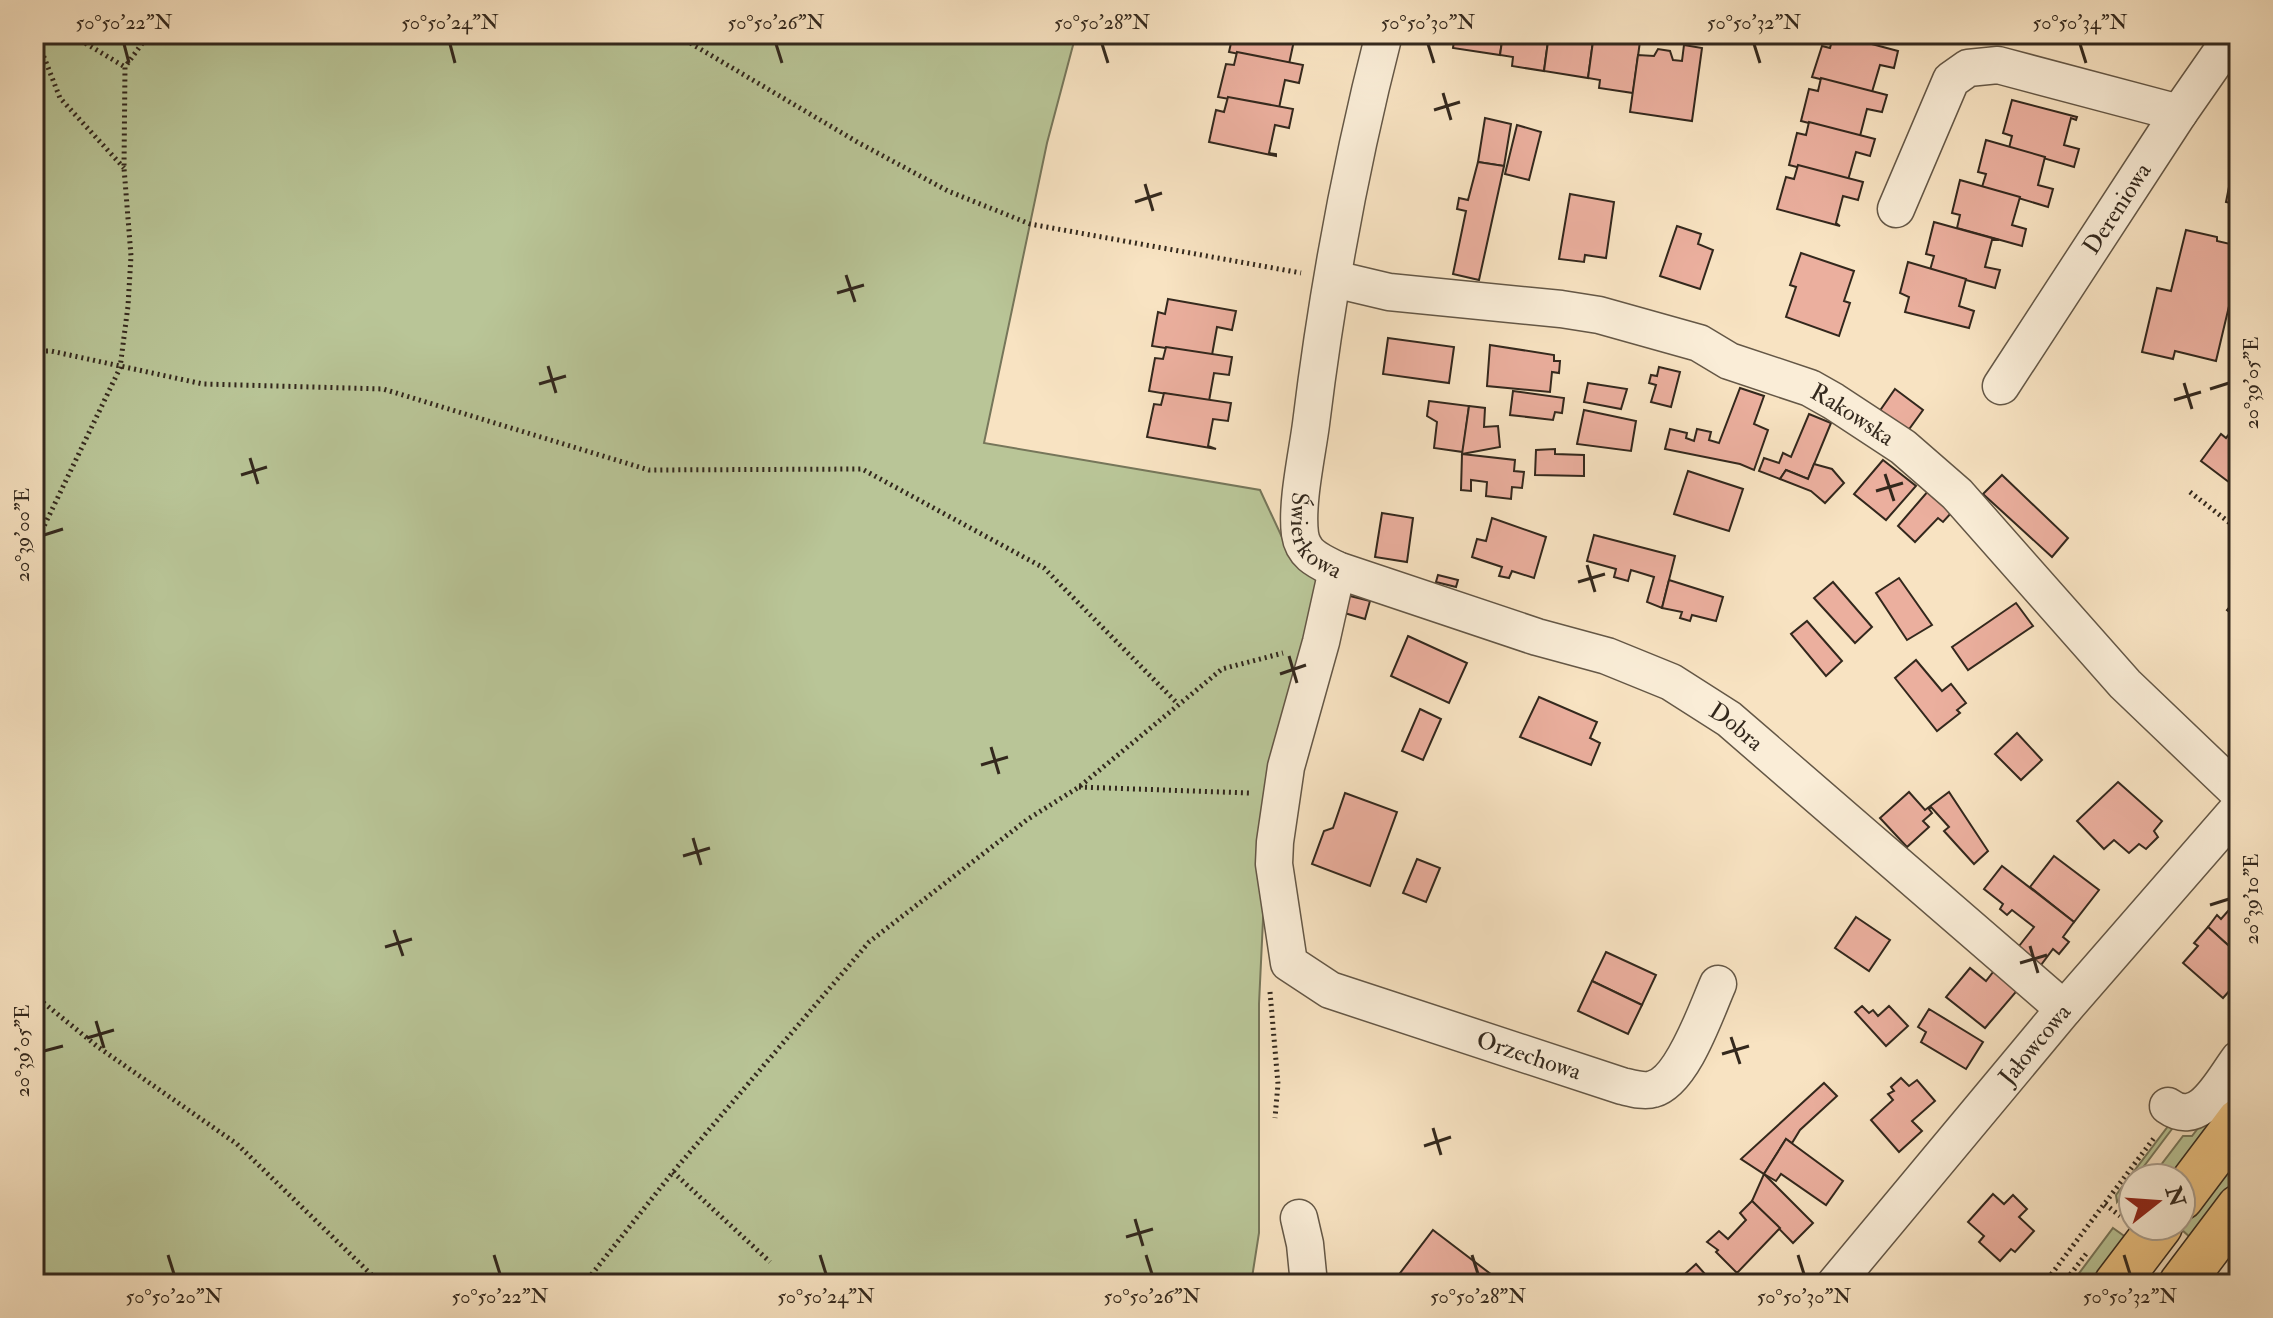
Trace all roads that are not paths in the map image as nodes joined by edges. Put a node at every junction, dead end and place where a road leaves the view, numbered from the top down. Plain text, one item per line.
1 (1384, 34) edge
2 (2234, 34) edge
3 (2179, 113) junction
4 (1896, 209) dead end
5 (1334, 279) junction
6 (2001, 386) dead end
7 (1337, 570) junction
8 (2239, 793) edge
9 (2239, 808) edge
10 (1289, 963) joint
11 (1718, 984) dead end
12 (2064, 1009) junction
13 (2239, 1059) edge
14 (2168, 1106) dead end
15 (2239, 1121) edge
16 (2197, 1177) edge
17 (2239, 1207) edge
18 (1299, 1218) dead end
19 (2148, 1242) edge
20 (1309, 1284) edge
21 (1835, 1284) edge
22 (2116, 1284) edge
23 (2181, 1284) edge

1 - 5 street, Świerkowa
2 - 3 street, Dereniowa
3 - 4 street
3 - 6 street, Dereniowa
5 - 7 street, Świerkowa
5 - 8 street, Rakowska
7 - 10 street, Świerkowa
7 - 12 street, Dobra
9 - 12 street, Jałowcowa
10 - 11 street, Orzechowa
12 - 21 street, Jałowcowa
13 - 14 street
15 - 16 main road
17 - 23 main road
18 - 20 street
19 - 22 main road

